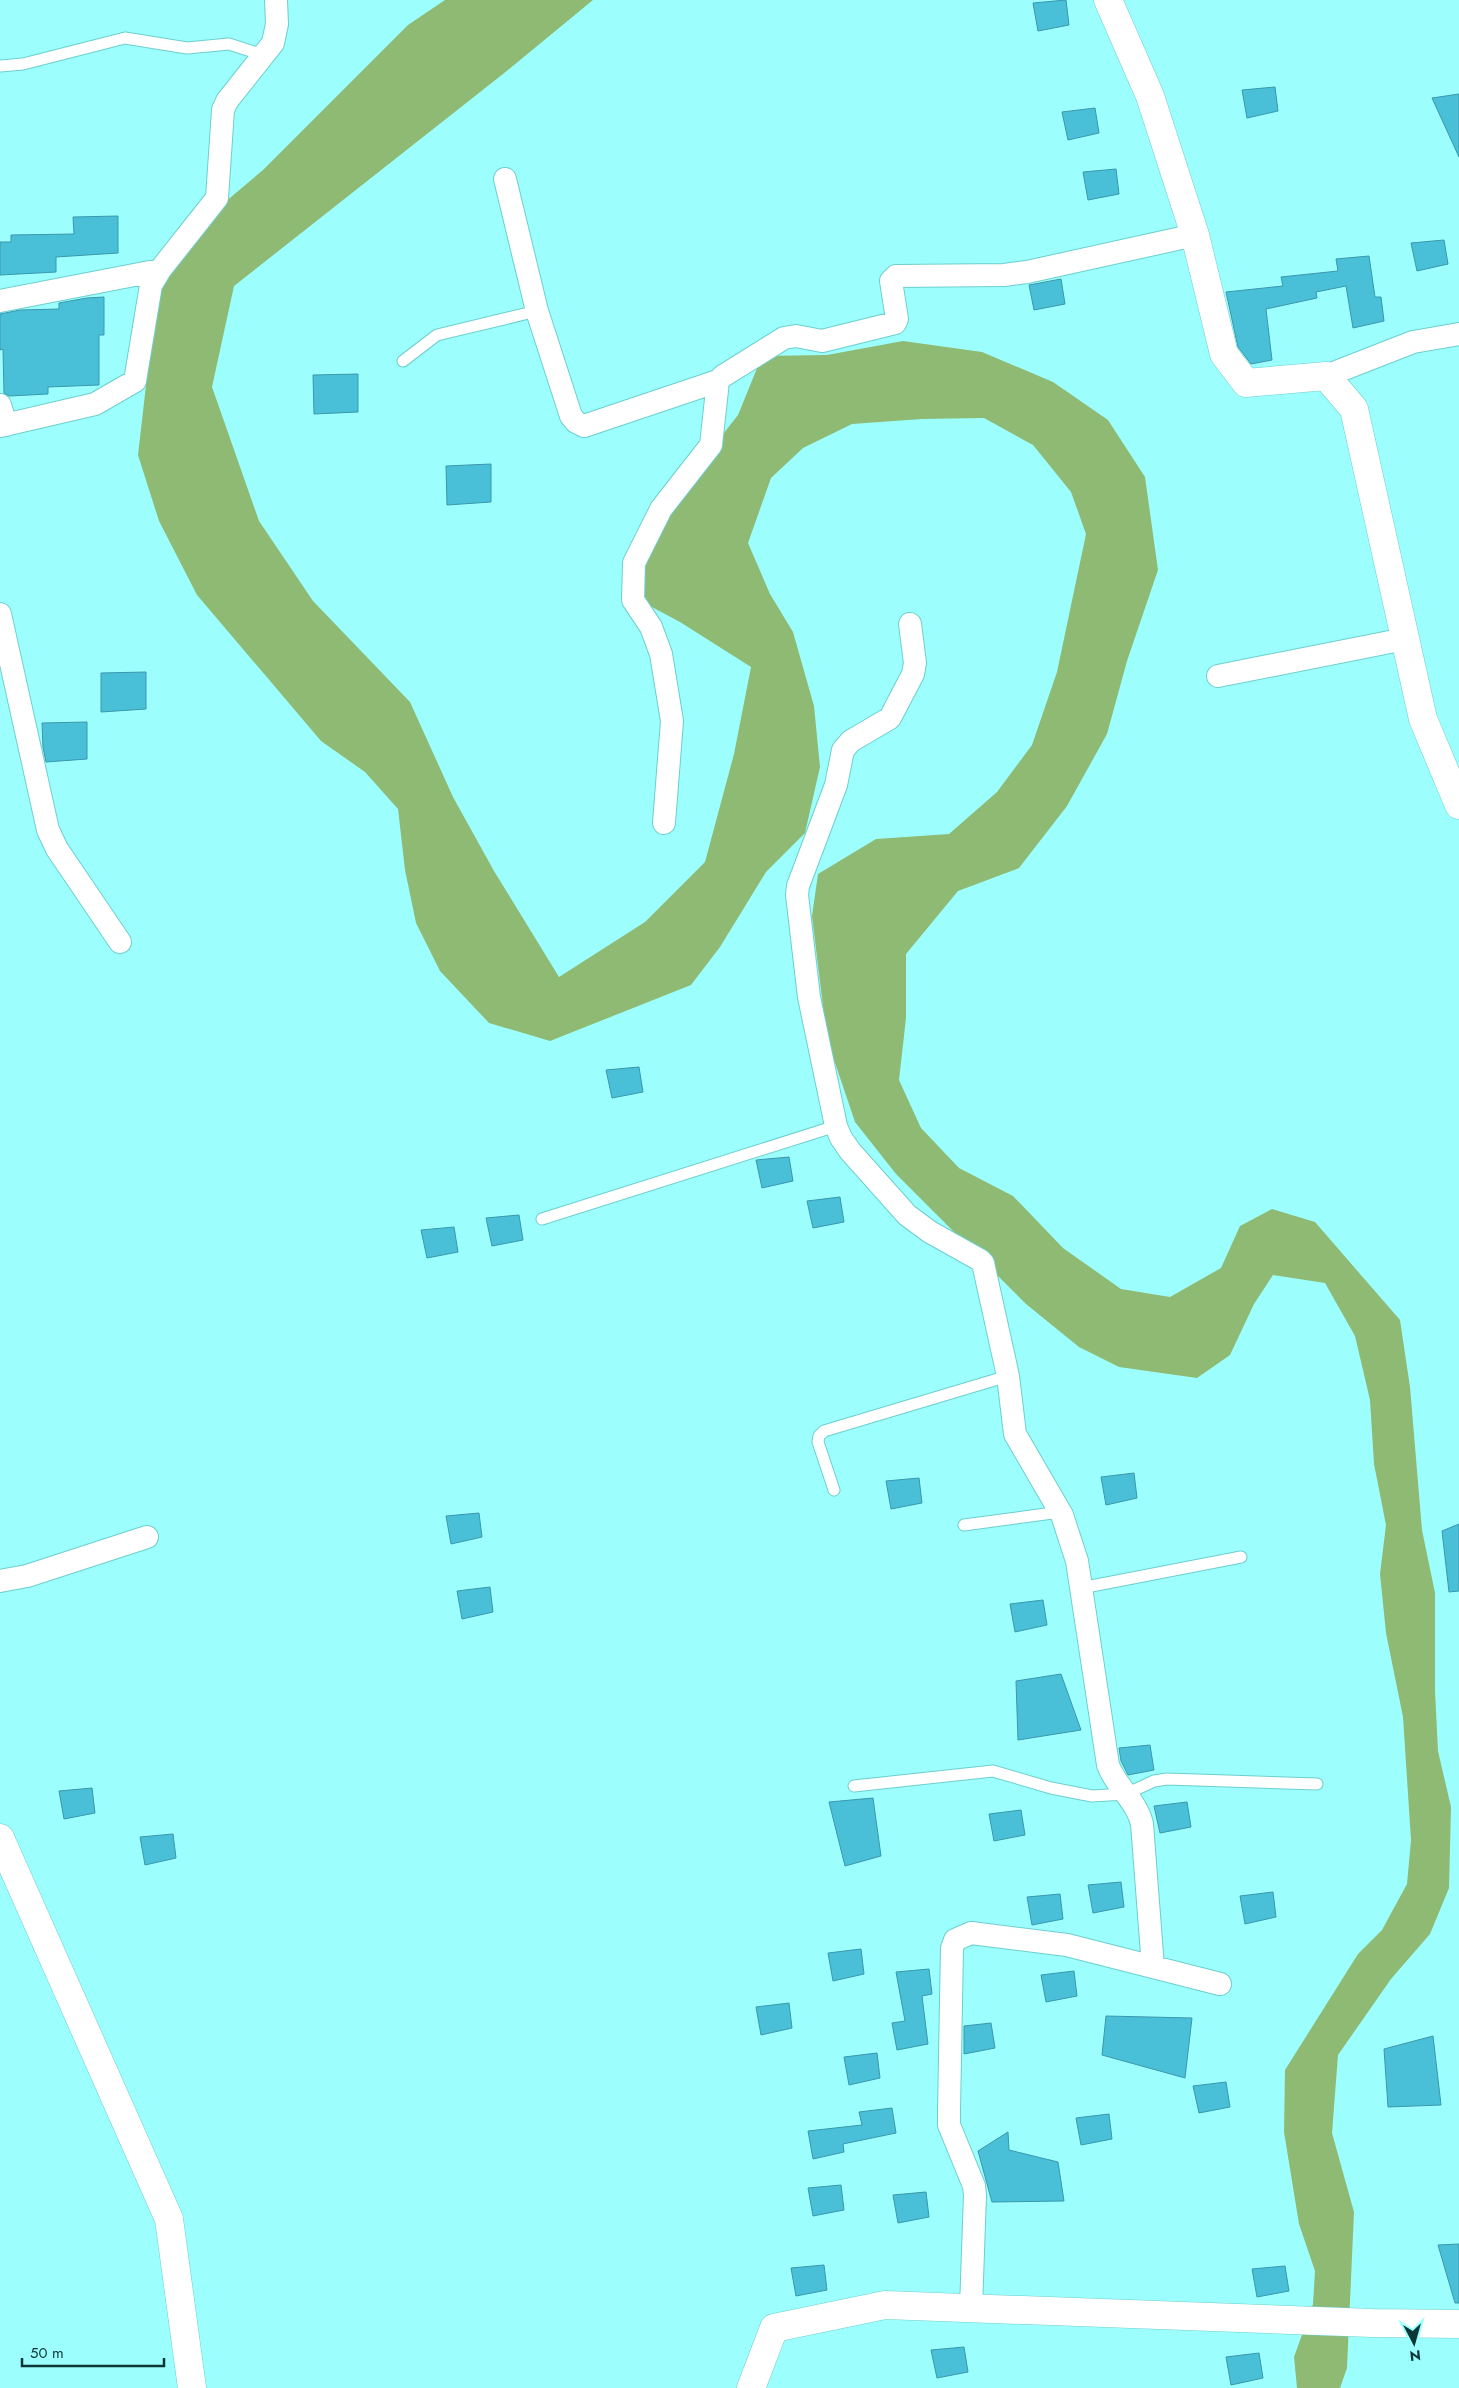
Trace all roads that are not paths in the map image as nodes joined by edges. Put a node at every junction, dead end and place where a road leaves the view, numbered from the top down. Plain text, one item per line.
1 (276, 0) edge
2 (1108, 0) edge
3 (263, 56) junction
4 (0, 66) edge
5 (505, 179) dead end
6 (1195, 235) junction
7 (160, 270) junction
8 (0, 300) edge
9 (537, 311) junction
10 (1459, 334) edge
11 (403, 361) dead end
12 (1326, 376) junction
13 (718, 381) junction
14 (2, 419) edge
15 (0, 614) edge
16 (910, 624) dead end
17 (1405, 639) junction
18 (1218, 676) dead end
19 (1459, 805) edge
20 (664, 823) dead end
21 (120, 942) dead end
22 (836, 1126) junction
23 (542, 1219) dead end
24 (1008, 1376) junction
25 (834, 1490) dead end
26 (1060, 1512) junction
27 (964, 1525) dead end
28 (147, 1537) dead end
29 (1242, 1557) dead end
30 (0, 1581) edge
31 (1081, 1588) junction
32 (1317, 1784) dead end
33 (854, 1786) dead end
34 (1126, 1794) junction
35 (0, 1838) edge
36 (1153, 1967) junction
37 (1220, 1984) dead end
38 (971, 2308) junction
39 (1459, 2324) edge
40 (192, 2388) edge
41 (751, 2388) edge

1 - 3 street
2 - 6 street
3 - 4 lane
3 - 7 street
5 - 9 street
6 - 12 street
6 - 13 street
7 - 8 street
7 - 14 street
9 - 11 lane
9 - 13 street
10 - 12 street
12 - 17 street
13 - 20 street
15 - 21 street
16 - 22 street
17 - 18 street
17 - 19 street
22 - 23 lane
22 - 24 street
24 - 25 lane
24 - 26 street
26 - 27 lane
26 - 31 street
28 - 30 street
29 - 31 lane
31 - 34 street
32 - 34 lane
33 - 34 lane
34 - 36 street
35 - 40 street
36 - 37 street
36 - 38 street
38 - 39 street
38 - 41 street

